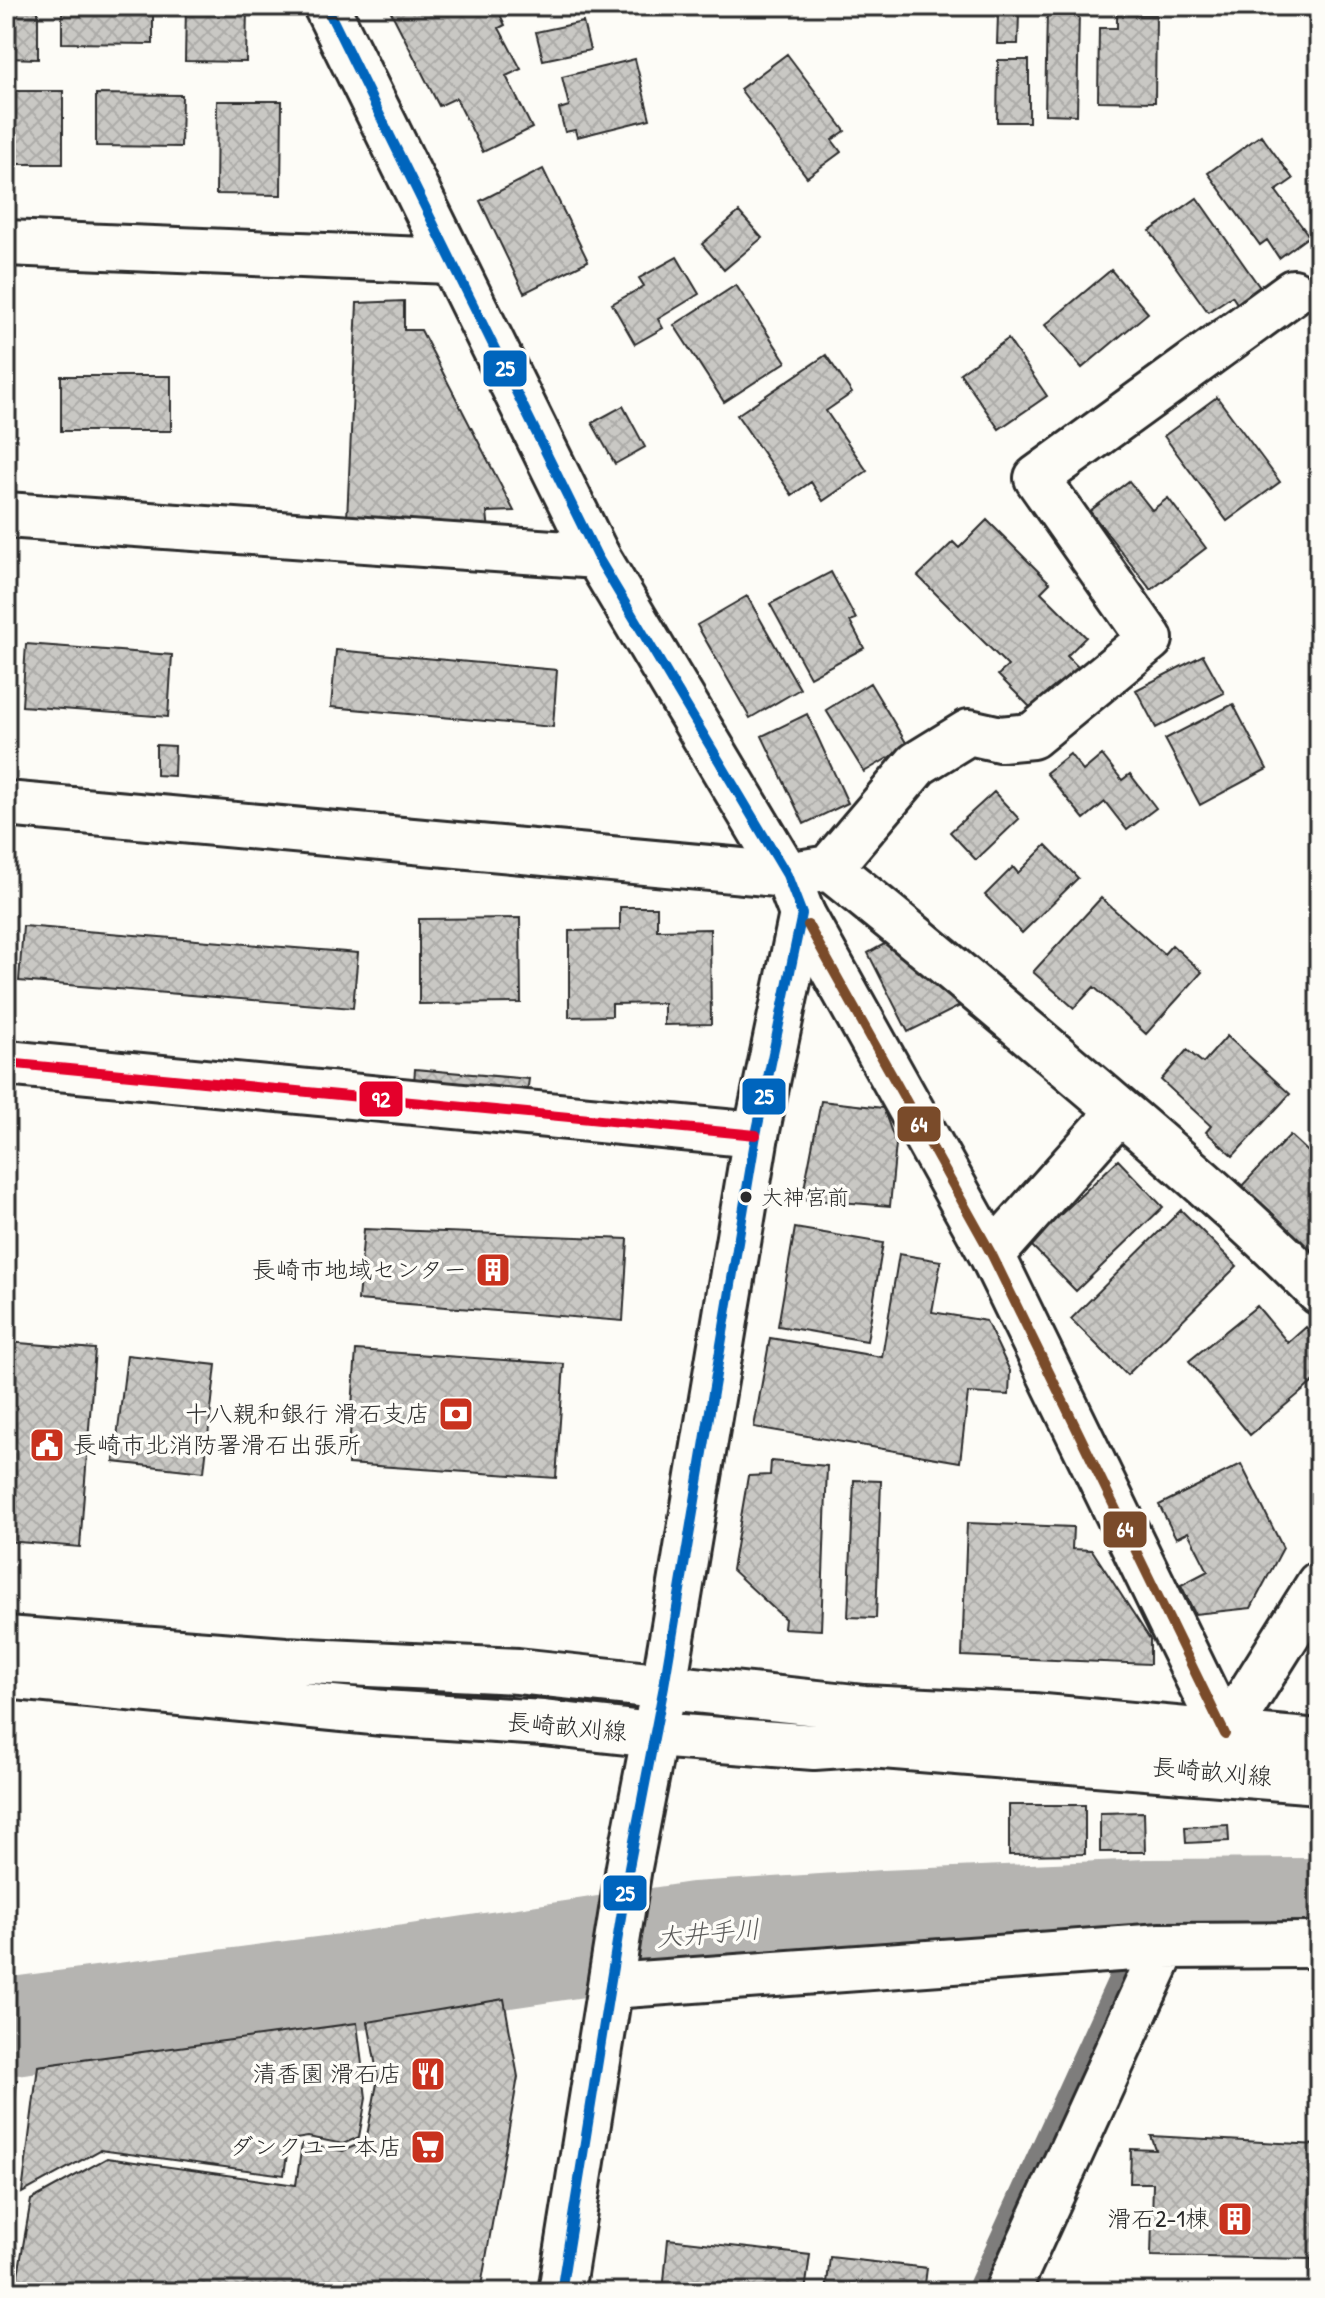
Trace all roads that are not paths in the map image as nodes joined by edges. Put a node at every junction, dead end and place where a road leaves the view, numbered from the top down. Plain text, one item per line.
1 (326, 6) edge
2 (6, 243) edge
3 (450, 261) junction
4 (1293, 292) dead end
5 (6, 515) edge
6 (597, 556) junction
7 (6, 804) edge
8 (829, 868) junction
9 (794, 895) junction
10 (6, 1063) edge
11 (1120, 1111) junction
12 (756, 1135) junction
13 (992, 1255) junction
14 (1319, 1292) edge
15 (1319, 1584) edge
16 (6, 1639) edge
17 (6, 1676) edge
18 (664, 1686) junction
19 (1225, 1734) junction
20 (654, 1735) junction
21 (1319, 1742) edge
22 (1319, 1781) edge
23 (1319, 1945) edge
24 (1163, 1946) junction
25 (611, 1986) junction
26 (561, 2292) edge
27 (1007, 2292) edge

1 - 3 street
2 - 3 street
3 - 6 street
4 - 8 street
5 - 6 street
6 - 9 street
7 - 9 street
8 - 9 street
8 - 11 street
9 - 12 street
9 - 13 street
10 - 12 street
11 - 13 street
11 - 14 street
12 - 18 street
13 - 19 street
15 - 19 street
16 - 18 street, 長崎畝刈線
17 - 20 street, 長崎畝刈線
18 - 19 street, 長崎畝刈線
18 - 20 street
19 - 21 street, 長崎畝刈線
20 - 22 street, 長崎畝刈線
20 - 25 street
23 - 24 street
24 - 25 street
24 - 27 street
25 - 26 street

